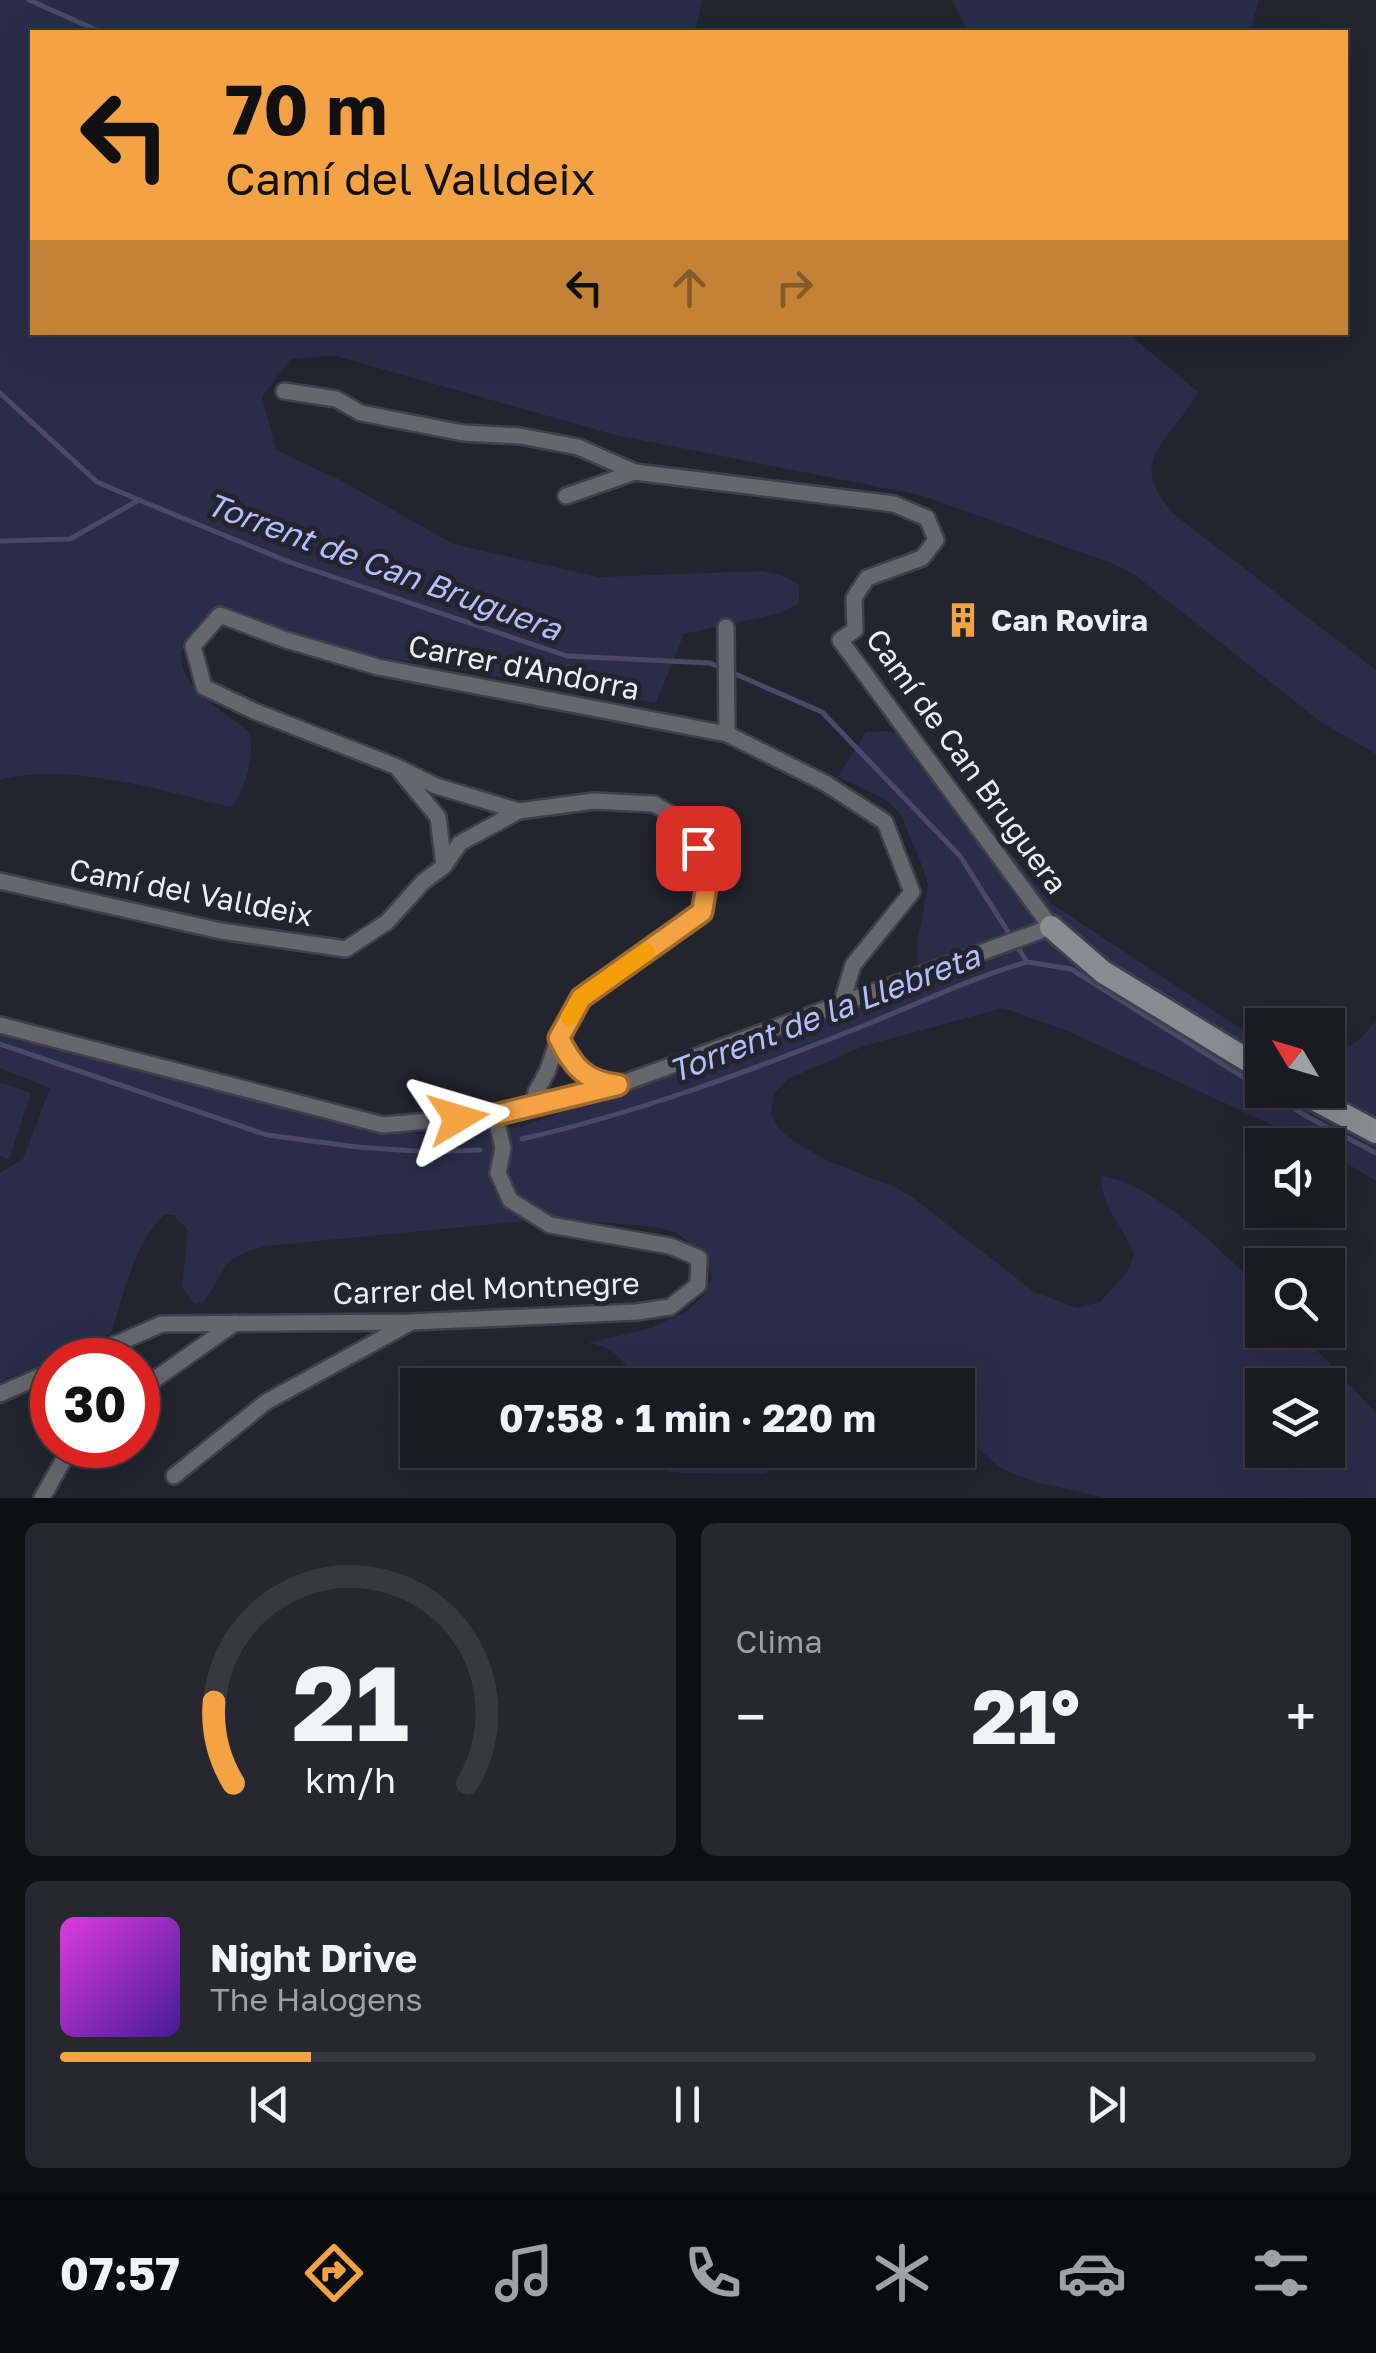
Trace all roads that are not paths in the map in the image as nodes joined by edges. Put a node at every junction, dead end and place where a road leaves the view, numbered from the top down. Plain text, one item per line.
1 (284, 391) dead end
2 (636, 472) junction
3 (566, 496) dead end
4 (726, 628) dead end
5 (727, 734) junction
6 (395, 766) junction
7 (518, 812) junction
8 (444, 866) junction
9 (0, 881) edge
10 (1051, 926) junction
11 (842, 1002) junction
12 (0, 1026) edge
13 (559, 1038) junction
14 (1245, 1059) edge
15 (618, 1085) junction
16 (533, 1106) junction
17 (1331, 1108) edge
18 (495, 1115) junction
19 (1376, 1132) edge
20 (411, 1322) junction
21 (235, 1323) junction
22 (130, 1338) edge
23 (160, 1376) edge
24 (30, 1381) edge
25 (0, 1394) edge
26 (59, 1468) edge
27 (174, 1476) dead end
28 (42, 1498) edge

1 - 2 street
2 - 3 street
2 - 10 street, Camí de Can Bruguera
4 - 5 street
5 - 6 street, Carrer d'Andorra
5 - 11 street, Carrer d'Andorra
6 - 7 street, Carrer d'Andorra
6 - 8 street, Carrer d'Andorra
7 - 8 street, Camí del Valldeix
7 - 13 street, Camí del Valldeix
8 - 9 street, Camí del Valldeix
10 - 11 street
10 - 14 street
11 - 15 street
12 - 18 street
13 - 15 street
13 - 16 street, Camí del Valldeix
15 - 16 street
16 - 18 street
17 - 19 street
18 - 20 street, Carrer del Montnegre
20 - 21 street, Carrer del Montnegre
20 - 27 street
21 - 22 street, Carrer del Montnegre
21 - 23 street
24 - 25 street
26 - 28 street

